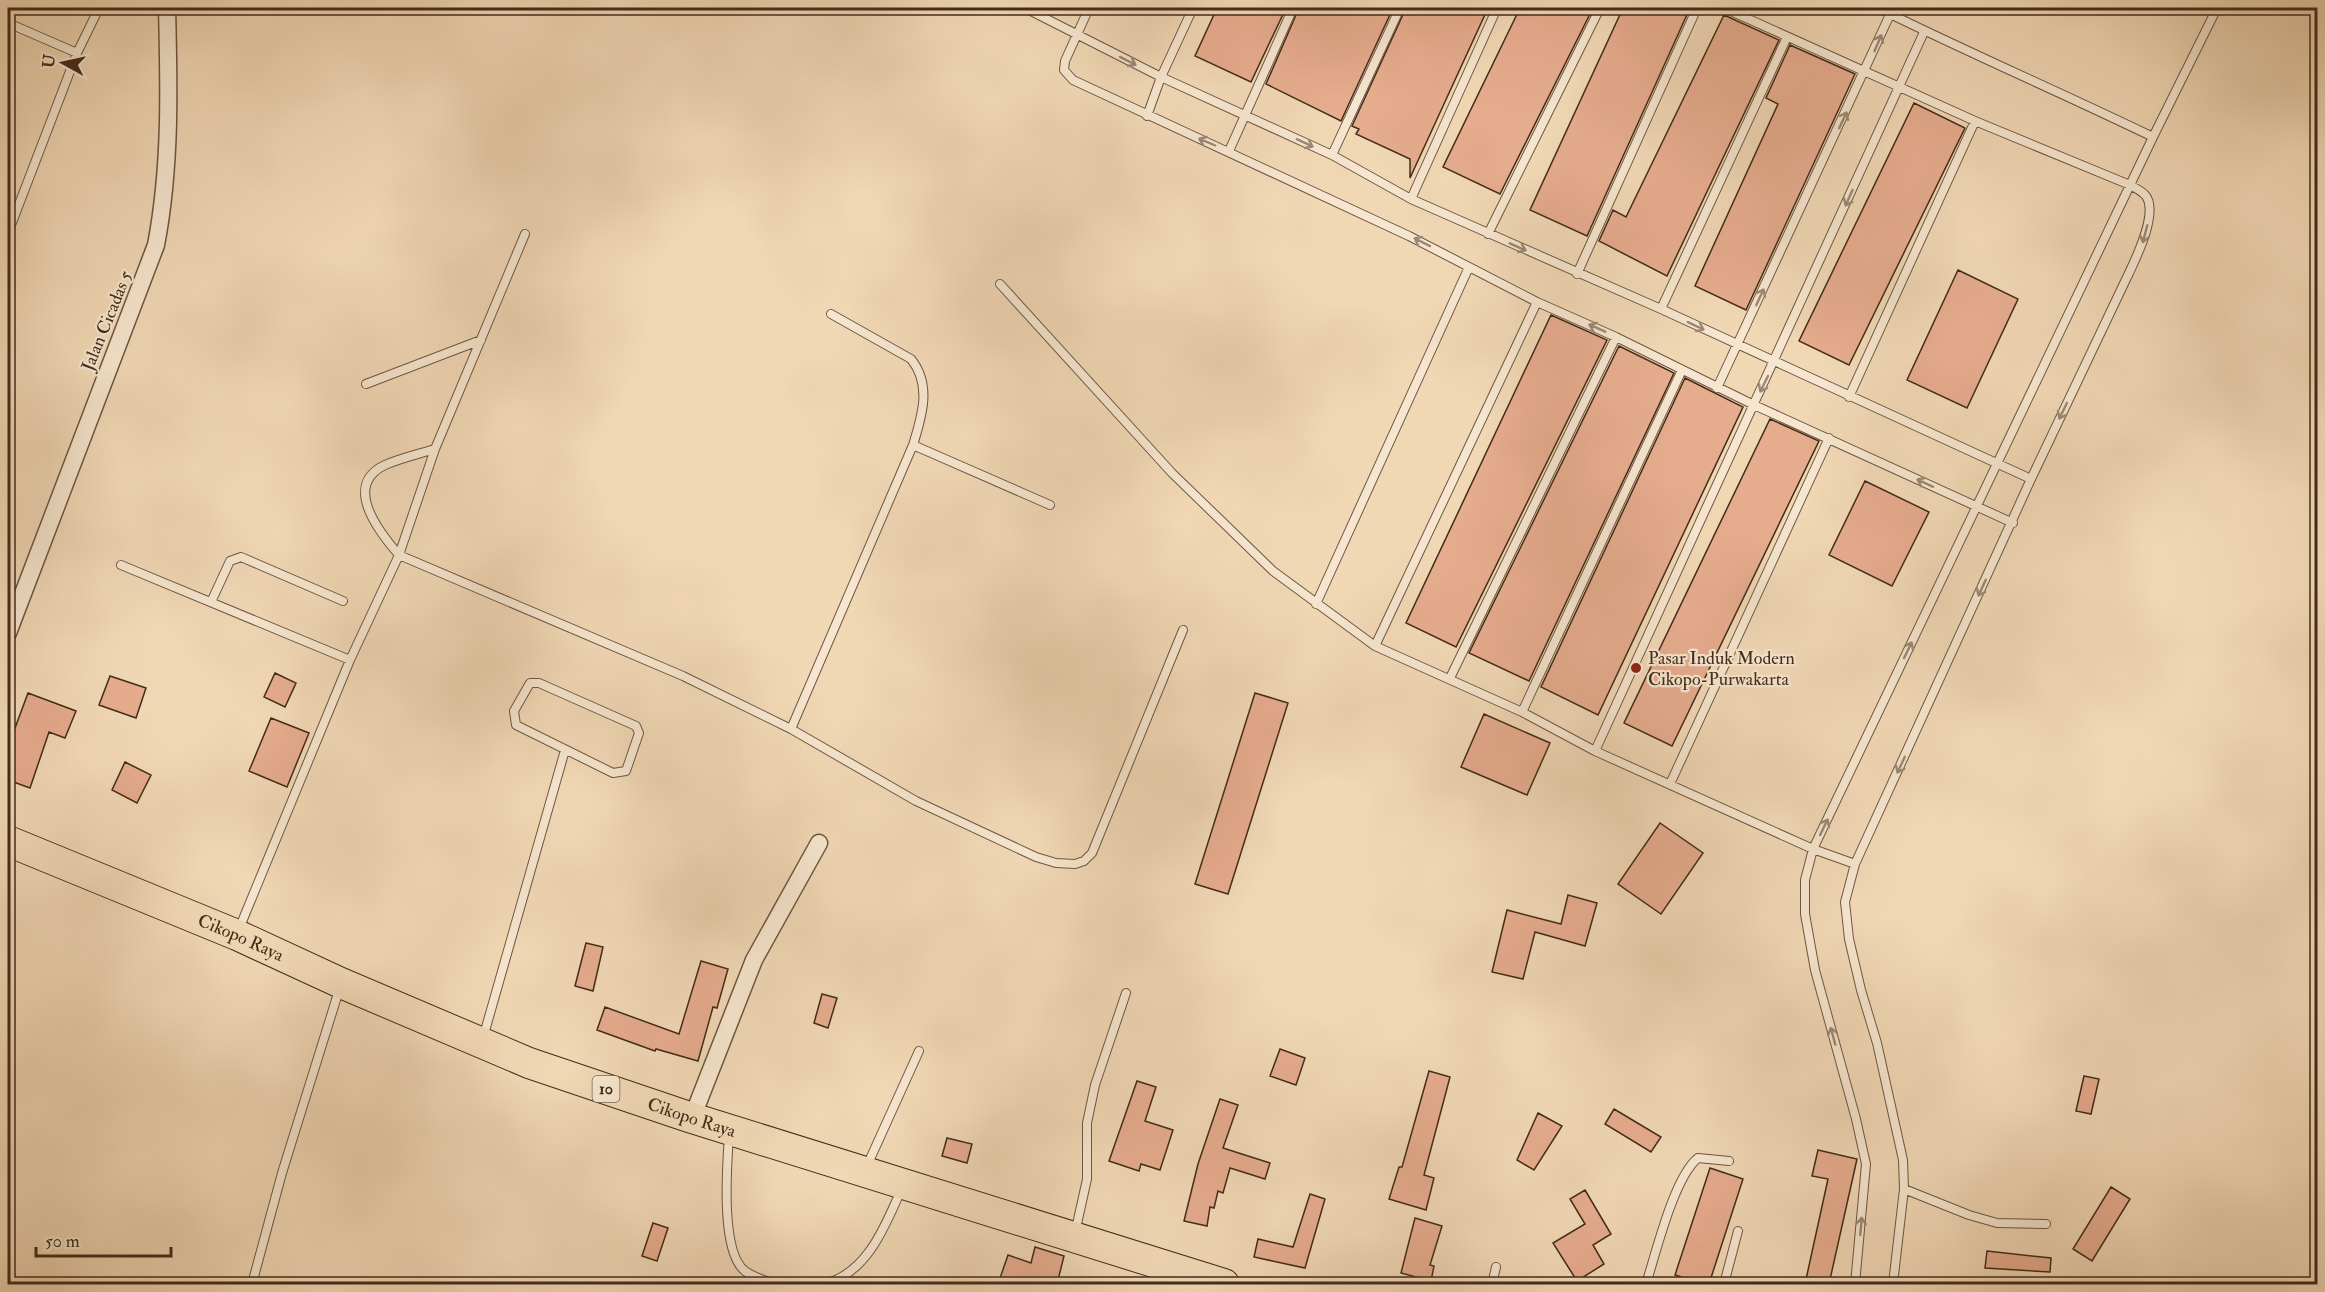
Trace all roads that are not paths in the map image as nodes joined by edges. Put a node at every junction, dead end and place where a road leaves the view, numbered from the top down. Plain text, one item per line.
1 (99, 8) edge
2 (167, 8) edge
3 (1025, 8) edge
4 (1089, 8) edge
5 (1193, 8) edge
6 (1293, 8) edge
7 (1400, 8) edge
8 (1497, 8) edge
9 (1600, 8) edge
10 (1697, 8) edge
11 (1724, 8) edge
12 (1878, 8) edge
13 (2217, 8) edge
14 (1892, 10) edge
15 (8, 23) edge
16 (1924, 32) junction
17 (1076, 34) junction
18 (1786, 37) junction
19 (77, 53) junction
20 (1866, 72) junction
21 (1161, 77) junction
22 (1899, 87) junction
23 (1244, 114) junction
24 (1147, 116) junction
25 (1975, 121) junction
26 (2154, 137) junction
27 (1229, 151) junction
28 (1332, 155) junction
29 (2130, 185) junction
30 (1411, 199) junction
31 (8, 233) edge
32 (525, 234) dead end
33 (1488, 234) junction
34 (1469, 267) junction
35 (1577, 274) junction
36 (1000, 284) dead end
37 (1537, 302) junction
38 (1661, 309) junction
39 (831, 314) dead end
40 (1617, 337) junction
41 (481, 340) junction
42 (1737, 346) junction
43 (1774, 362) junction
44 (1682, 370) junction
45 (366, 384) dead end
46 (1717, 388) junction
47 (1849, 397) junction
48 (1754, 405) junction
49 (1829, 438) junction
50 (913, 445) junction
51 (435, 449) junction
52 (1996, 464) junction
53 (2031, 479) junction
54 (1050, 505) dead end
55 (1978, 508) junction
56 (2013, 523) junction
57 (399, 555) junction
58 (121, 565) dead end
59 (343, 601) dead end
60 (211, 602) junction
61 (1316, 604) junction
62 (1183, 630) dead end
63 (8, 633) edge
64 (1375, 646) junction
65 (350, 660) junction
66 (1450, 678) junction
67 (1522, 712) junction
68 (792, 729) junction
69 (565, 750) junction
70 (1595, 752) junction
71 (1670, 784) junction
72 (8, 841) edge
73 (819, 843) dead end
74 (1813, 849) junction
75 (1855, 864) junction
76 (237, 935) junction
77 (341, 983) junction
78 (1126, 993) dead end
79 (482, 1043) junction
80 (919, 1051) dead end
81 (692, 1118) junction
82 (729, 1130) junction
83 (1729, 1161) dead end
84 (865, 1171) junction
85 (904, 1184) junction
86 (1904, 1188) junction
87 (2046, 1224) dead end
88 (1738, 1231) dead end
89 (1074, 1239) junction
90 (1496, 1267) dead end
91 (252, 1284) edge
92 (775, 1284) edge
93 (823, 1284) edge
94 (1224, 1284) edge
95 (1492, 1284) edge
96 (1646, 1284) edge
97 (1724, 1284) edge
98 (1855, 1284) edge
99 (1893, 1284) edge

1 - 19 lane
2 - 63 street, Jalan Cicadas 5
3 - 17 lane
4 - 17 lane
5 - 21 lane
6 - 23 lane
7 - 28 lane
8 - 30 lane
9 - 33 lane
10 - 35 lane
11 - 18 lane
12 - 14 lane
13 - 26 lane
14 - 16 lane
20 -> 14 lane
15 - 19 lane
16 - 22 lane
16 - 26 lane
17 -> 21 lane
17 - 24 lane
18 - 20 lane
18 - 38 lane
19 - 31 lane
20 - 22 lane
42 -> 20 lane
21 - 23 lane
21 - 24 lane
22 - 25 lane
22 -> 43 lane
23 - 27 lane
23 -> 28 lane
27 -> 24 lane
25 - 29 lane
25 - 47 lane
26 - 29 lane
34 -> 27 lane
28 - 30 lane
29 - 52 lane
29 -> 53 lane
30 - 33 lane
32 - 41 lane
33 -> 35 lane
34 - 37 lane
34 - 61 lane
35 - 38 lane
36 - 61 lane
40 -> 37 lane
37 - 64 lane
38 -> 42 lane
39 - 50 lane
40 - 44 lane
40 - 66 lane
41 - 45 lane
41 - 51 lane
42 - 43 lane
42 - 46 lane
43 - 47 lane
43 -> 48 lane
44 - 46 lane
44 - 67 lane
46 - 48 lane
47 - 52 lane
48 - 49 lane
48 - 70 lane
55 -> 49 lane
49 - 71 lane
50 - 54 lane
50 - 68 lane
51 - 57 lane
51 - 57 lane
52 - 53 lane
52 - 55 lane
53 - 56 lane
55 - 56 lane
74 -> 55 lane
56 -> 75 lane
57 - 65 lane
57 - 68 lane
58 - 60 lane
59 - 60 lane
60 - 65 lane
61 - 64 lane
62 - 68 lane
64 - 66 lane
65 - 76 lane
66 - 67 lane
67 - 70 lane
69 - 69 lane
69 - 79 lane
70 - 71 lane
71 - 74 lane
72 - 76 highway, Cikopo Raya / 10
73 - 81 street
74 - 75 lane
98 -> 74 lane
75 - 86 lane
76 - 77 highway, Cikopo Raya / 10
77 - 79 highway, Cikopo Raya / 10
77 - 91 lane
78 - 89 lane
79 - 81 highway, Cikopo Raya / 10
80 - 84 lane
81 - 82 highway, Cikopo Raya / 10
82 - 84 highway, Cikopo Raya / 10
82 - 92 lane
83 - 96 lane
84 - 85 highway, Cikopo Raya / 10
85 - 89 highway, Cikopo Raya / 10
85 - 93 lane
86 - 87 lane
86 - 99 lane
88 - 97 lane
89 - 94 highway, Cikopo Raya / 10
90 - 95 lane

